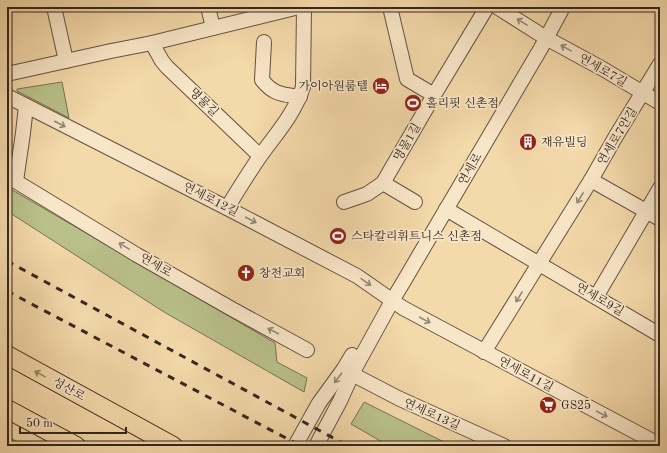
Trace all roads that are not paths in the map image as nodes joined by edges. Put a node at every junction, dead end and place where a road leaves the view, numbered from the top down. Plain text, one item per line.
1 (54, 7) edge
2 (208, 7) edge
3 (299, 7) edge
4 (304, 7) edge
5 (390, 7) edge
6 (488, 7) edge
7 (496, 7) edge
8 (563, 7) edge
9 (213, 28) junction
10 (546, 38) junction
11 (264, 42) dead end
12 (152, 43) junction
13 (66, 61) junction
14 (660, 64) edge
15 (7, 74) edge
16 (642, 92) junction
17 (434, 95) junction
18 (7, 96) edge
19 (300, 97) junction
20 (660, 103) edge
21 (26, 106) junction
22 (260, 156) junction
23 (12, 179) edge
24 (591, 180) junction
25 (383, 183) junction
26 (660, 188) edge
27 (344, 202) dead end
28 (415, 202) dead end
29 (227, 208) junction
30 (446, 209) junction
31 (646, 211) junction
32 (660, 219) edge
33 (539, 264) junction
34 (596, 297) junction
35 (392, 300) junction
36 (660, 335) edge
37 (308, 350) dead end
38 (484, 352) junction
39 (7, 355) edge
40 (357, 377) junction
41 (7, 408) edge
42 (76, 446) edge
43 (173, 446) edge
44 (295, 446) edge
45 (316, 446) edge
46 (504, 446) edge
47 (660, 446) edge

1 - 13 street
2 - 9 street
3 - 9 street
4 - 19 street
5 - 17 street
6 - 17 street, 명물1길
10 -> 7 street
8 - 10 street, 연세로
9 - 12 street
16 -> 10 street, 연세로7길
10 - 30 street, 연세로
11 - 19 street
12 - 13 street
12 - 22 street, 명물길
13 - 15 street
14 - 16 street, 연세로7안길
16 - 20 street, 연세로7길
16 - 24 street, 연세로7안길
17 - 25 street, 명물1길
18 - 21 street, 연세로12길
19 - 22 street
21 - 23 street
21 -> 29 street, 연세로12길
22 - 29 street
37 -> 23 street, 연세로
24 - 31 street
24 -> 33 street, 연세로7안길
25 - 27 street
25 - 28 street
26 - 31 street
29 -> 35 street, 연세로12길
30 - 33 street, 연세로9길
30 - 35 street, 연세로
31 - 32 street
31 - 34 street
33 - 34 street, 연세로9길
33 -> 38 street
34 - 36 street, 연세로9길
35 -> 38 street, 연세로11길
35 - 40 street, 연세로
35 -> 44 street, 연세로
38 -> 47 street, 연세로11길
43 -> 39 main road, 성산로
40 - 45 street, 연세로
40 - 46 street, 연세로13길
41 - 42 main road

